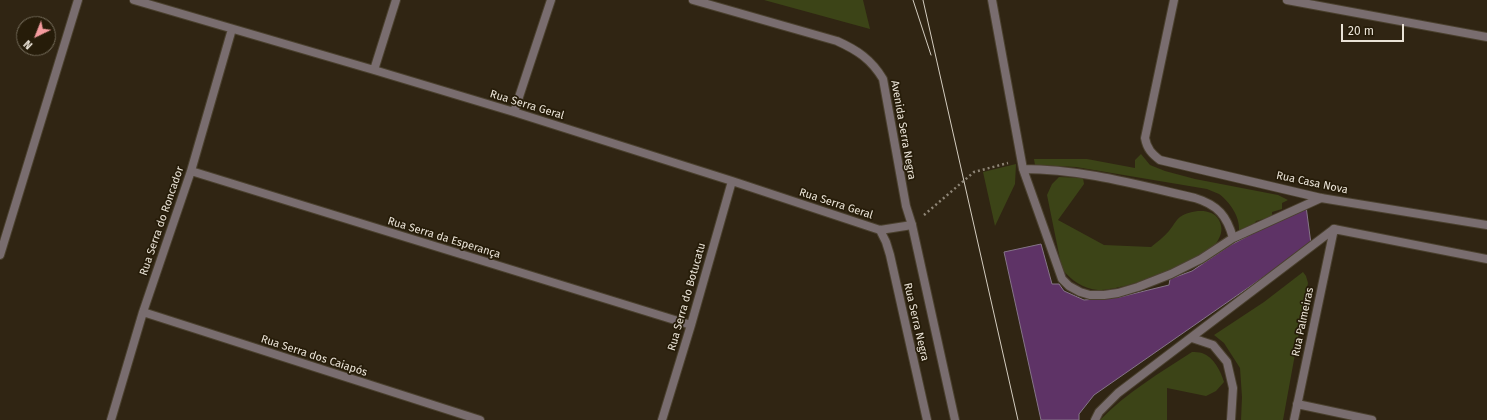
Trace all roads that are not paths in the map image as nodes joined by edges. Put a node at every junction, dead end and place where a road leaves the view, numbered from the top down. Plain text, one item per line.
1 (78, 0) edge
2 (134, 0) edge
3 (396, 0) edge
4 (551, 0) edge
5 (693, 0) edge
6 (992, 0) edge
7 (1174, 0) edge
8 (1287, 0) edge
9 (232, 29) junction
10 (1487, 37) edge
11 (374, 70) junction
12 (514, 112) junction
13 (1022, 168) junction
14 (191, 171) junction
15 (732, 181) junction
16 (1321, 198) junction
17 (912, 225) junction
18 (1487, 225) edge
19 (880, 230) junction
20 (1334, 230) junction
21 (1233, 238) junction
22 (0, 255) edge
23 (1487, 259) edge
24 (143, 312) junction
25 (691, 325) junction
26 (1192, 338) junction
27 (1297, 404) junction
28 (112, 420) edge
29 (480, 420) edge
30 (662, 420) edge
31 (927, 420) edge
32 (956, 420) edge
33 (1095, 420) edge
34 (1231, 420) edge
35 (1294, 420) edge
36 (1372, 420) edge

1 - 22 street
2 - 9 street, Rua Serra Geral
3 - 11 street
4 - 12 street
5 - 17 street, Avenida Serra Negra
6 - 13 street
7 - 16 street, Rua Casa Nova
8 - 10 street
9 - 11 street, Rua Serra Geral
9 - 14 street, Rua Serra do Roncador
11 - 12 street, Rua Serra Geral
12 - 15 street, Rua Serra Geral
13 - 21 street
13 - 21 street
14 - 24 street, Rua Serra do Roncador
14 - 25 street, Rua Serra da Esperança
15 - 19 street, Rua Serra Geral
15 - 25 street, Rua Serra do Botucatu
16 - 18 street, Rua Casa Nova
16 - 21 street
17 - 19 street, Rua Serra Geral
17 - 32 street, Avenida Serra Negra
19 - 31 street, Rua Serra Negra
20 - 23 street
20 - 26 street
20 - 27 street, Rua Palmeiras
24 - 28 street, Rua Serra do Roncador
24 - 29 street, Rua Serra dos Caiapós
25 - 30 street, Rua Serra do Botucatu
26 - 33 street
26 - 34 street
27 - 35 street, Rua Palmeiras
27 - 36 street

